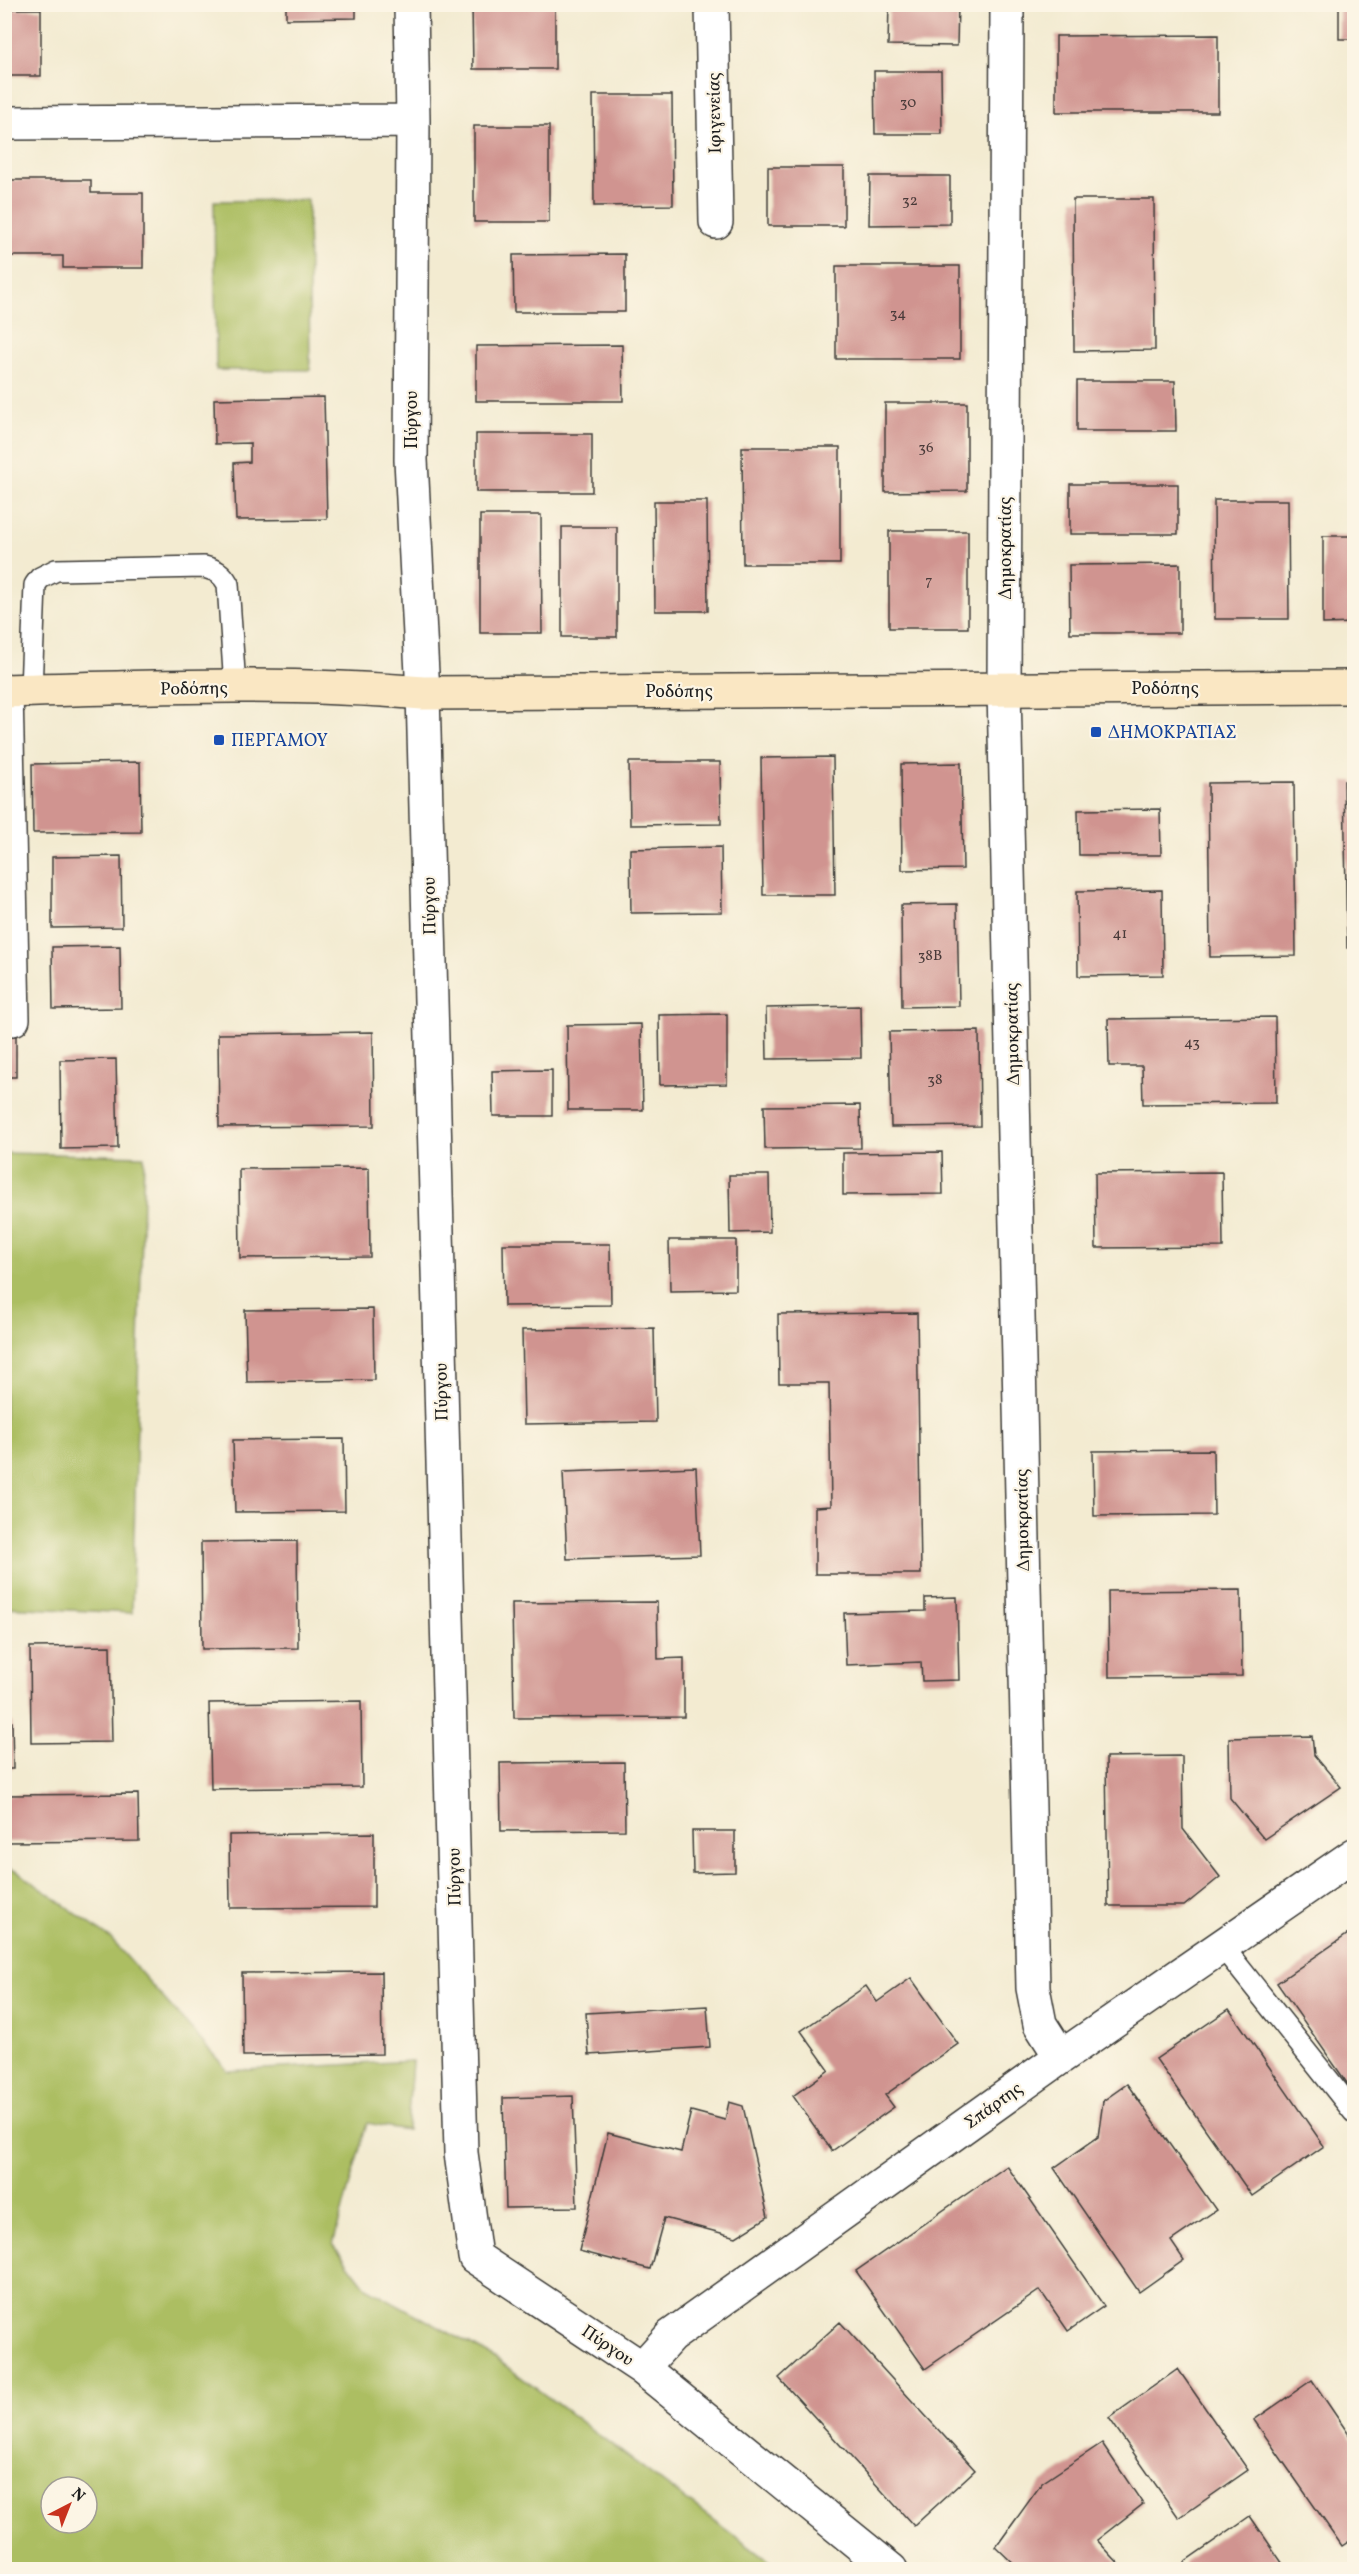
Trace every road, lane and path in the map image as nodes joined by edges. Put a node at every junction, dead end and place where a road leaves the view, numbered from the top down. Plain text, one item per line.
1 (411, 4) edge
2 (712, 4) edge
3 (1007, 4) edge
4 (413, 121) junction
5 (4, 123) edge
6 (716, 222) dead end
7 (235, 687) junction
8 (1354, 687) edge
9 (1004, 689) junction
10 (14, 691) edge
11 (423, 693) junction
12 (13, 1019) dead end
13 (1354, 1855) edge
14 (1222, 1946) junction
15 (1060, 2057) junction
16 (1354, 2112) edge
17 (642, 2368) junction
18 (891, 2570) edge

1 - 4 street, Πύργου
2 - 6 street, Ιφιγενείας
3 - 9 street, Δημοκρατίας
4 - 5 street
4 - 11 street, Πύργου
7 - 10 street, Ροδόπης
7 - 10 lane
7 - 11 street, Ροδόπης
8 - 9 street, Ροδόπης
9 - 11 street, Ροδόπης
9 - 15 street, Δημοκρατίας
10 - 12 street
11 - 17 street, Πύργου
13 - 14 street, Σπάρτης
14 - 15 street, Σπάρτης
14 - 16 lane
15 - 17 street, Σπάρτης
17 - 18 street, Πύργου

